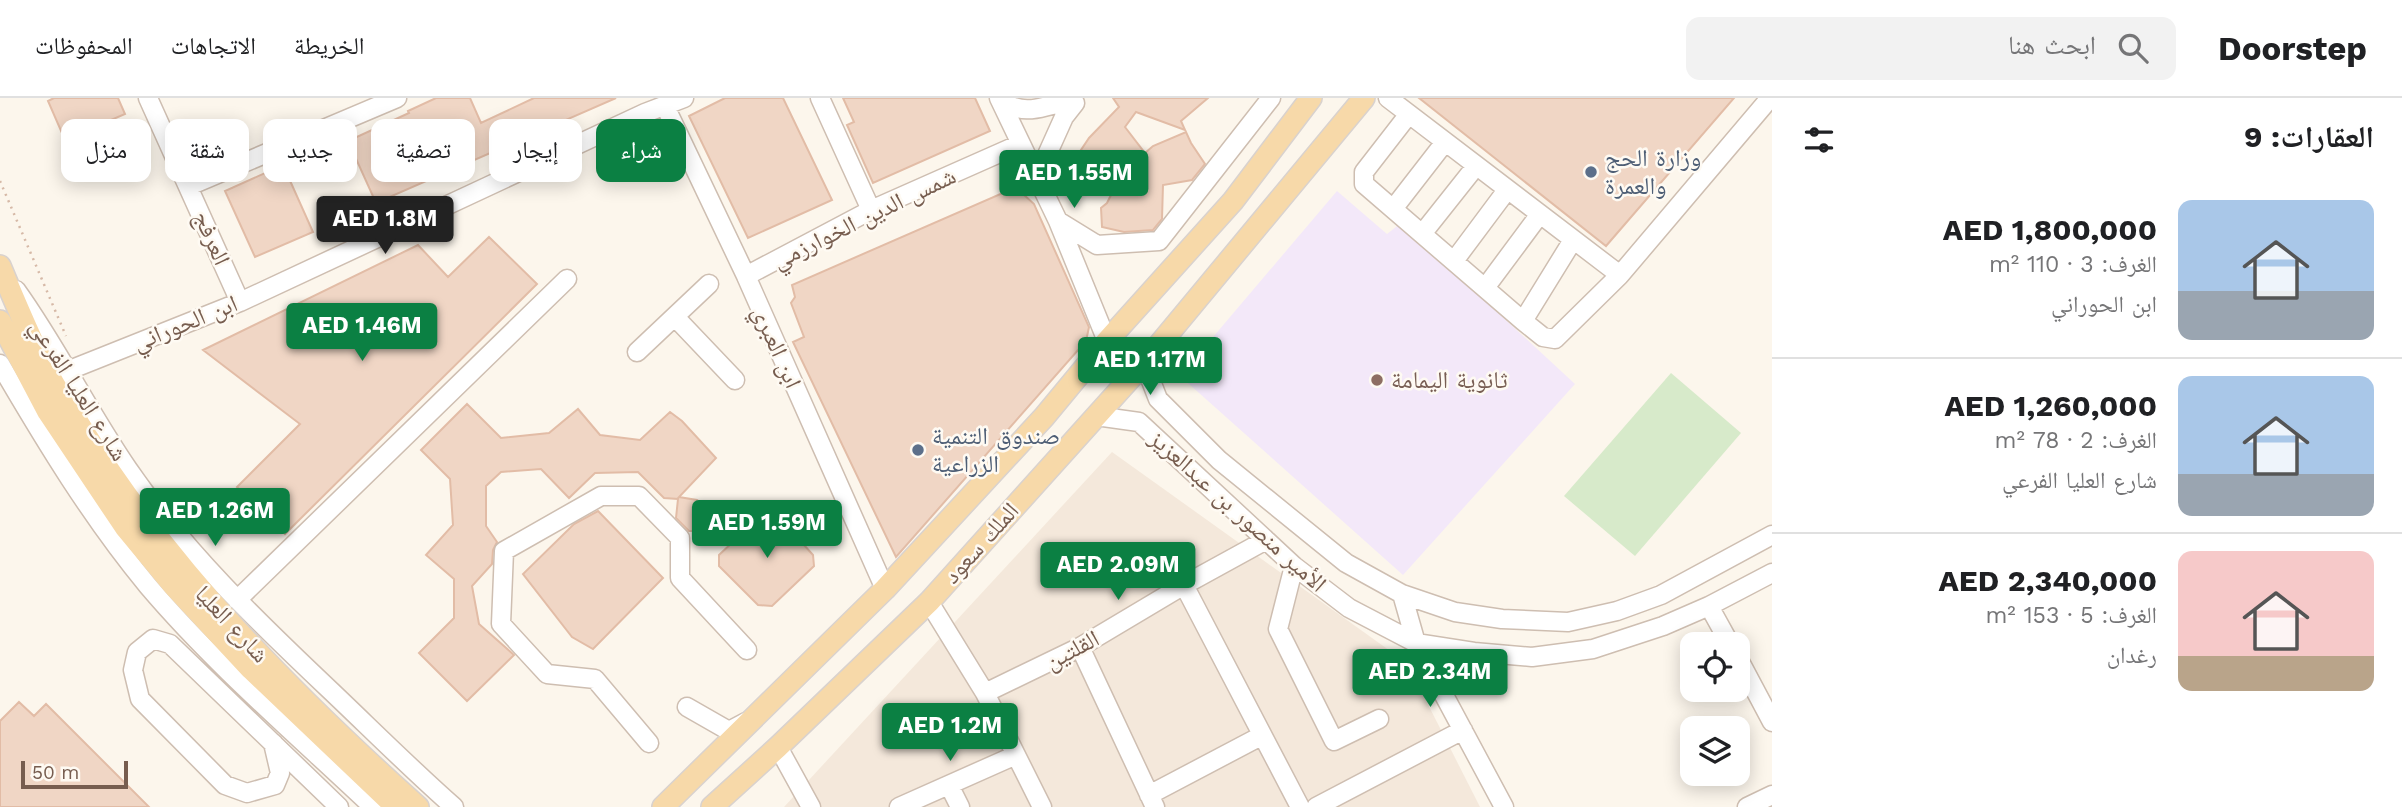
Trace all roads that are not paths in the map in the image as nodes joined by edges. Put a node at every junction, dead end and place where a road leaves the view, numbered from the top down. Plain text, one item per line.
1 (148, 98) edge
2 (397, 98) edge
3 (684, 98) edge
4 (820, 98) edge
5 (1271, 98) edge
6 (1311, 98) edge
7 (1364, 98) edge
8 (1388, 98) edge
9 (1770, 98) edge
10 (1000, 100) edge
11 (642, 106) edge
12 (665, 106) junction
13 (1409, 114) junction
14 (1445, 142) junction
15 (1020, 144) junction
16 (1476, 166) junction
17 (1037, 177) junction
18 (189, 186) junction
19 (1507, 190) junction
20 (1392, 209) junction
21 (871, 210) junction
22 (1539, 214) junction
23 (1058, 221) junction
24 (1422, 234) junction
25 (1573, 240) junction
26 (1454, 261) junction
27 (1, 268) edge
28 (1620, 275) junction
29 (746, 276) junction
30 (567, 279) dead end
31 (709, 284) dead end
32 (1485, 288) junction
33 (240, 302) junction
34 (675, 317) junction
35 (0, 321) edge
36 (1522, 321) junction
37 (1107, 341) junction
38 (637, 352) dead end
39 (1144, 363) junction
40 (0, 364) edge
41 (73, 369) junction
42 (735, 380) dead end
43 (1096, 416) junction
44 (1219, 460) junction
45 (1182, 463) junction
46 (1772, 535) edge
47 (1266, 540) junction
48 (1294, 566) junction
49 (1772, 573) edge
50 (1184, 585) junction
51 (886, 589) junction
52 (1402, 594) junction
53 (237, 600) junction
54 (929, 601) junction
55 (1709, 606) junction
56 (1723, 632) edge
57 (1416, 643) junction
58 (1080, 647) junction
59 (747, 650) dead end
60 (1750, 681) edge
61 (240, 682) junction
62 (985, 693) junction
63 (224, 697) junction
64 (687, 707) dead end
65 (752, 719) junction
66 (1379, 719) dead end
67 (1772, 722) edge
68 (1463, 730) junction
69 (1261, 736) junction
70 (273, 743) junction
71 (649, 743) dead end
72 (778, 747) junction
73 (1016, 755) junction
74 (949, 785) junction
75 (1772, 795) edge
76 (1152, 801) edge
77 (340, 807) edge
78 (373, 807) edge
79 (396, 807) edge
80 (418, 807) edge
81 (454, 807) edge
82 (663, 807) edge
83 (712, 807) edge
84 (811, 807) edge
85 (899, 807) edge
86 (960, 807) edge
87 (1042, 807) edge
88 (1300, 807) edge
89 (1316, 807) edge
90 (1504, 807) edge
91 (1748, 807) edge

1 - 18 street, العرفج
2 - 18 street
3 - 12 street, ابن الحوراني
4 - 21 street
5 - 23 street
6 - 37 main road, الملك سعود
7 - 39 main road, الملك سعود
8 - 13 street
9 - 28 street
10 - 15 street
10 - 17 street
11 - 12 street, ابن الحوراني
11 - 33 street, ابن الحوراني
12 - 29 street, ابن العبري
13 - 14 street
13 - 20 street
14 - 16 street
14 - 20 street
15 - 17 street
15 - 21 street, شمس الدين الخوارزمي
16 - 19 street
16 - 24 street
17 - 23 street
18 - 33 street, العرفج
19 - 22 street
19 - 26 street
20 - 24 street
21 - 29 street, شمس الدين الخوارزمي
22 - 25 street
22 - 32 street
23 - 37 street
24 - 26 street
25 - 28 street
25 - 36 street
26 - 32 street
27 - 41 street, شارع العليا الفرعي
27 - 80 main road, شارع العليا
28 - 36 street
29 - 51 street, ابن العبري
30 - 53 street
31 - 34 street
32 - 36 street
33 - 41 street, ابن الحوراني
34 - 38 street
34 - 42 street
35 - 79 main road, شارع العليا
37 - 51 main road, الملك سعود
39 - 43 main road, الملك سعود
39 - 44 street, الأمير منصور بن عبدالعزيز
40 - 61 street
41 - 53 street, شارع العليا الفرعي
43 - 45 street, الأمير منصور بن عبدالعزيز
43 - 54 main road, الملك سعود
44 - 45 street
44 - 52 street, الأمير منصور بن عبدالعزيز
45 - 47 street, الأمير منصور بن عبدالعزيز
46 - 52 street, الأمير منصور بن عبدالعزيز
47 - 48 street, الأمير منصور بن عبدالعزيز
47 - 50 street, القلتين
48 - 57 street, الأمير منصور بن عبدالعزيز
48 - 66 street
49 - 55 street, الأمير منصور بن عبدالعزيز
50 - 58 street, القلتين
50 - 69 street
51 - 65 main road, الملك سعود
52 - 57 street
53 - 81 street, شارع العليا الفرعي
54 - 62 street
54 - 72 main road, الملك سعود
55 - 56 street
55 - 57 street, الأمير منصور بن عبدالعزيز
57 - 68 street
58 - 62 street, القلتين
58 - 76 street
59 - 71 street
60 - 67 street
61 - 63 street
61 - 78 street
62 - 73 street
63 - 70 street
63 - 70 street
64 - 65 street
65 - 82 main road, الملك سعود
68 - 89 street
68 - 90 street
69 - 76 street
69 - 88 street
70 - 77 street
72 - 83 main road, الملك سعود
72 - 84 street
73 - 74 street
73 - 87 street
74 - 85 street
74 - 86 street
75 - 91 street

